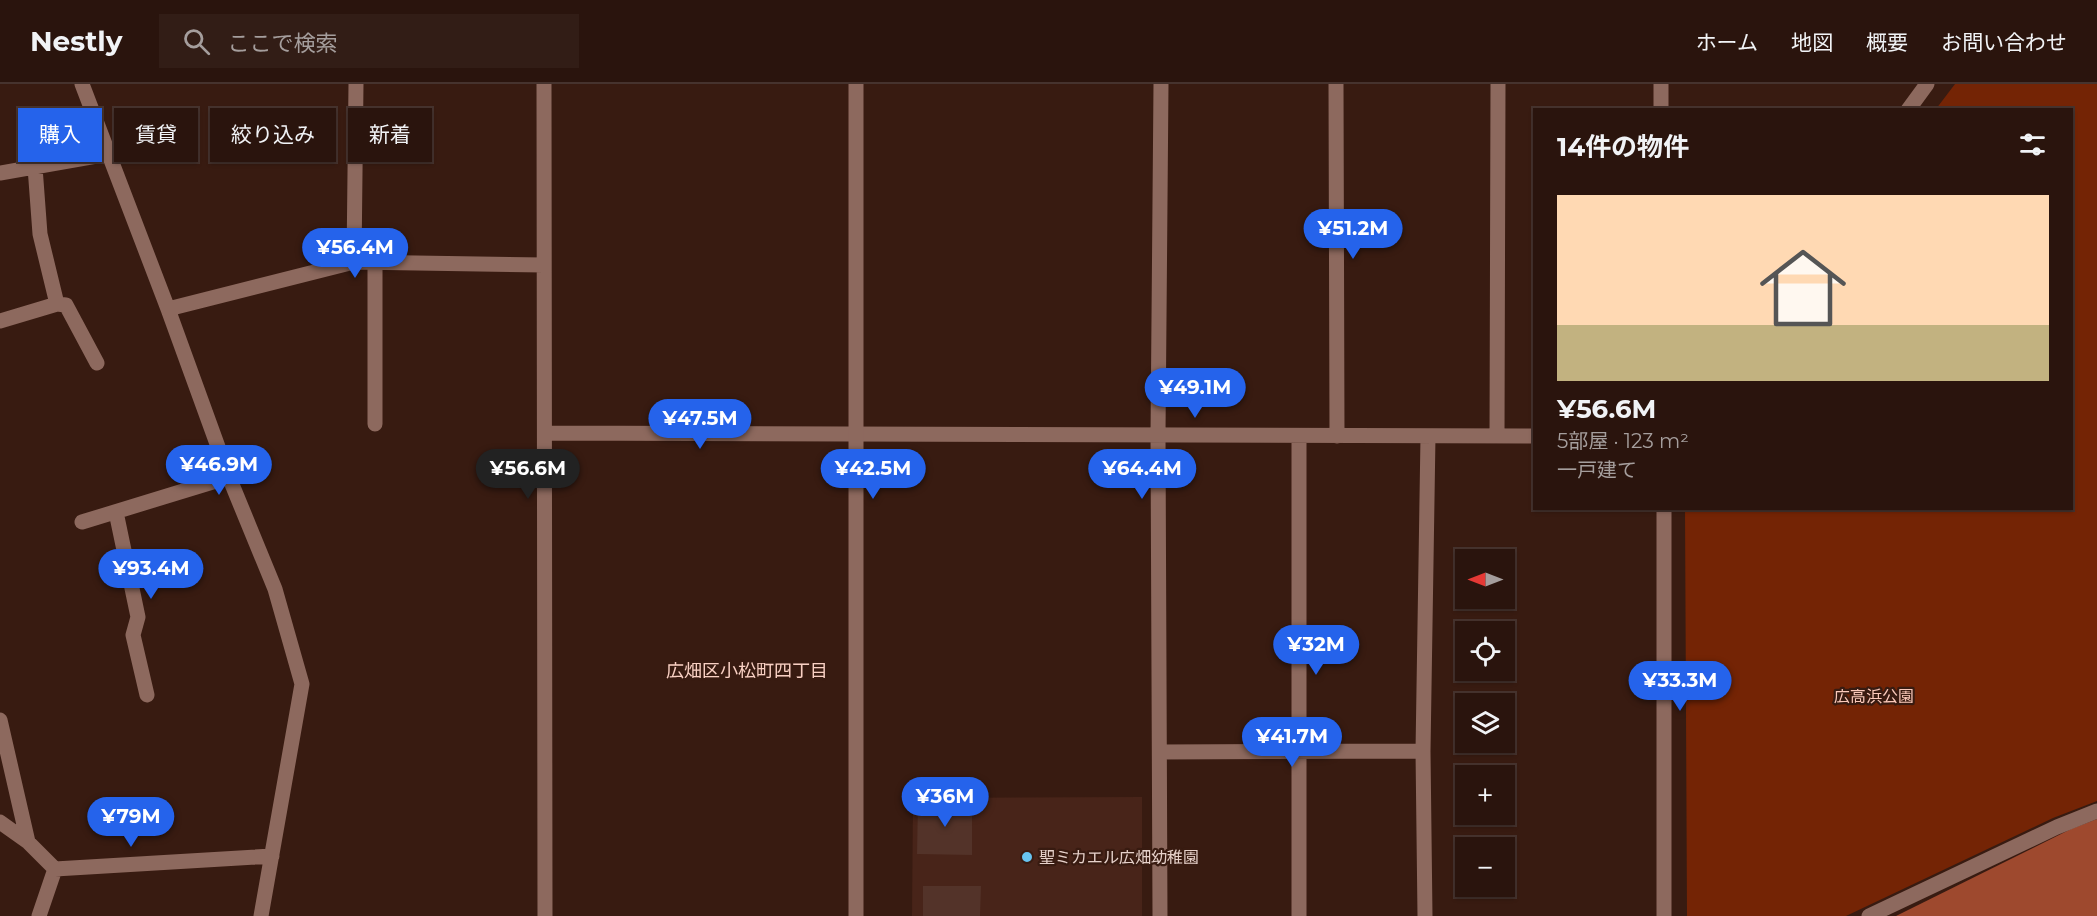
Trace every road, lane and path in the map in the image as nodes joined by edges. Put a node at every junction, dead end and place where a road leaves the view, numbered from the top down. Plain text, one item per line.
1 (82, 84) edge
2 (356, 84) edge
3 (544, 84) edge
4 (856, 84) edge
5 (1161, 84) edge
6 (1336, 84) edge
7 (1498, 84) edge
8 (1661, 84) edge
9 (1927, 84) edge
10 (1661, 108) edge
11 (1909, 108) edge
12 (108, 154) junction
13 (35, 167) junction
14 (0, 173) edge
15 (354, 262) junction
16 (375, 262) junction
17 (544, 265) junction
18 (57, 304) junction
19 (168, 309) junction
20 (0, 321) edge
21 (97, 363) dead end
22 (375, 424) dead end
23 (545, 432) junction
24 (856, 434) junction
25 (1158, 435) junction
26 (1299, 436) junction
27 (1337, 436) junction
28 (1428, 436) junction
29 (1497, 436) junction
30 (1533, 436) edge
31 (229, 477) junction
32 (1664, 510) edge
33 (116, 512) junction
34 (82, 522) dead end
35 (147, 695) dead end
36 (0, 720) edge
37 (1300, 751) junction
38 (1423, 751) junction
39 (1160, 752) junction
40 (2097, 811) edge
41 (0, 822) edge
42 (28, 842) junction
43 (272, 856) junction
44 (55, 869) junction
45 (39, 916) edge
46 (261, 916) edge
47 (544, 916) edge
48 (856, 916) edge
49 (1160, 916) edge
50 (1299, 916) edge
51 (1425, 916) edge
52 (1664, 916) edge
53 (1869, 916) edge

1 - 12 street
2 - 15 street
3 - 17 street
4 - 24 street
5 - 25 street
6 - 27 street
7 - 29 street
8 - 10 street
9 - 11 street
12 - 13 street
12 - 19 street
13 - 14 street
13 - 18 street
15 - 16 street
15 - 19 street
16 - 17 street
16 - 22 street
17 - 23 street
18 - 20 street
18 - 21 street
19 - 31 street
23 - 24 street
23 - 47 street
24 - 25 street
24 - 48 street
25 - 26 street
25 - 39 street
26 - 27 street
26 - 37 street
27 - 28 street
28 - 29 street
28 - 38 street
29 - 30 street
31 - 33 street
31 - 43 street
32 - 52 street
33 - 34 street
33 - 35 street
36 - 42 street
37 - 38 street
37 - 39 street
37 - 50 street
38 - 51 street
39 - 49 street
40 - 53 street
41 - 42 street
42 - 44 street
43 - 44 street
43 - 46 street
44 - 45 street

